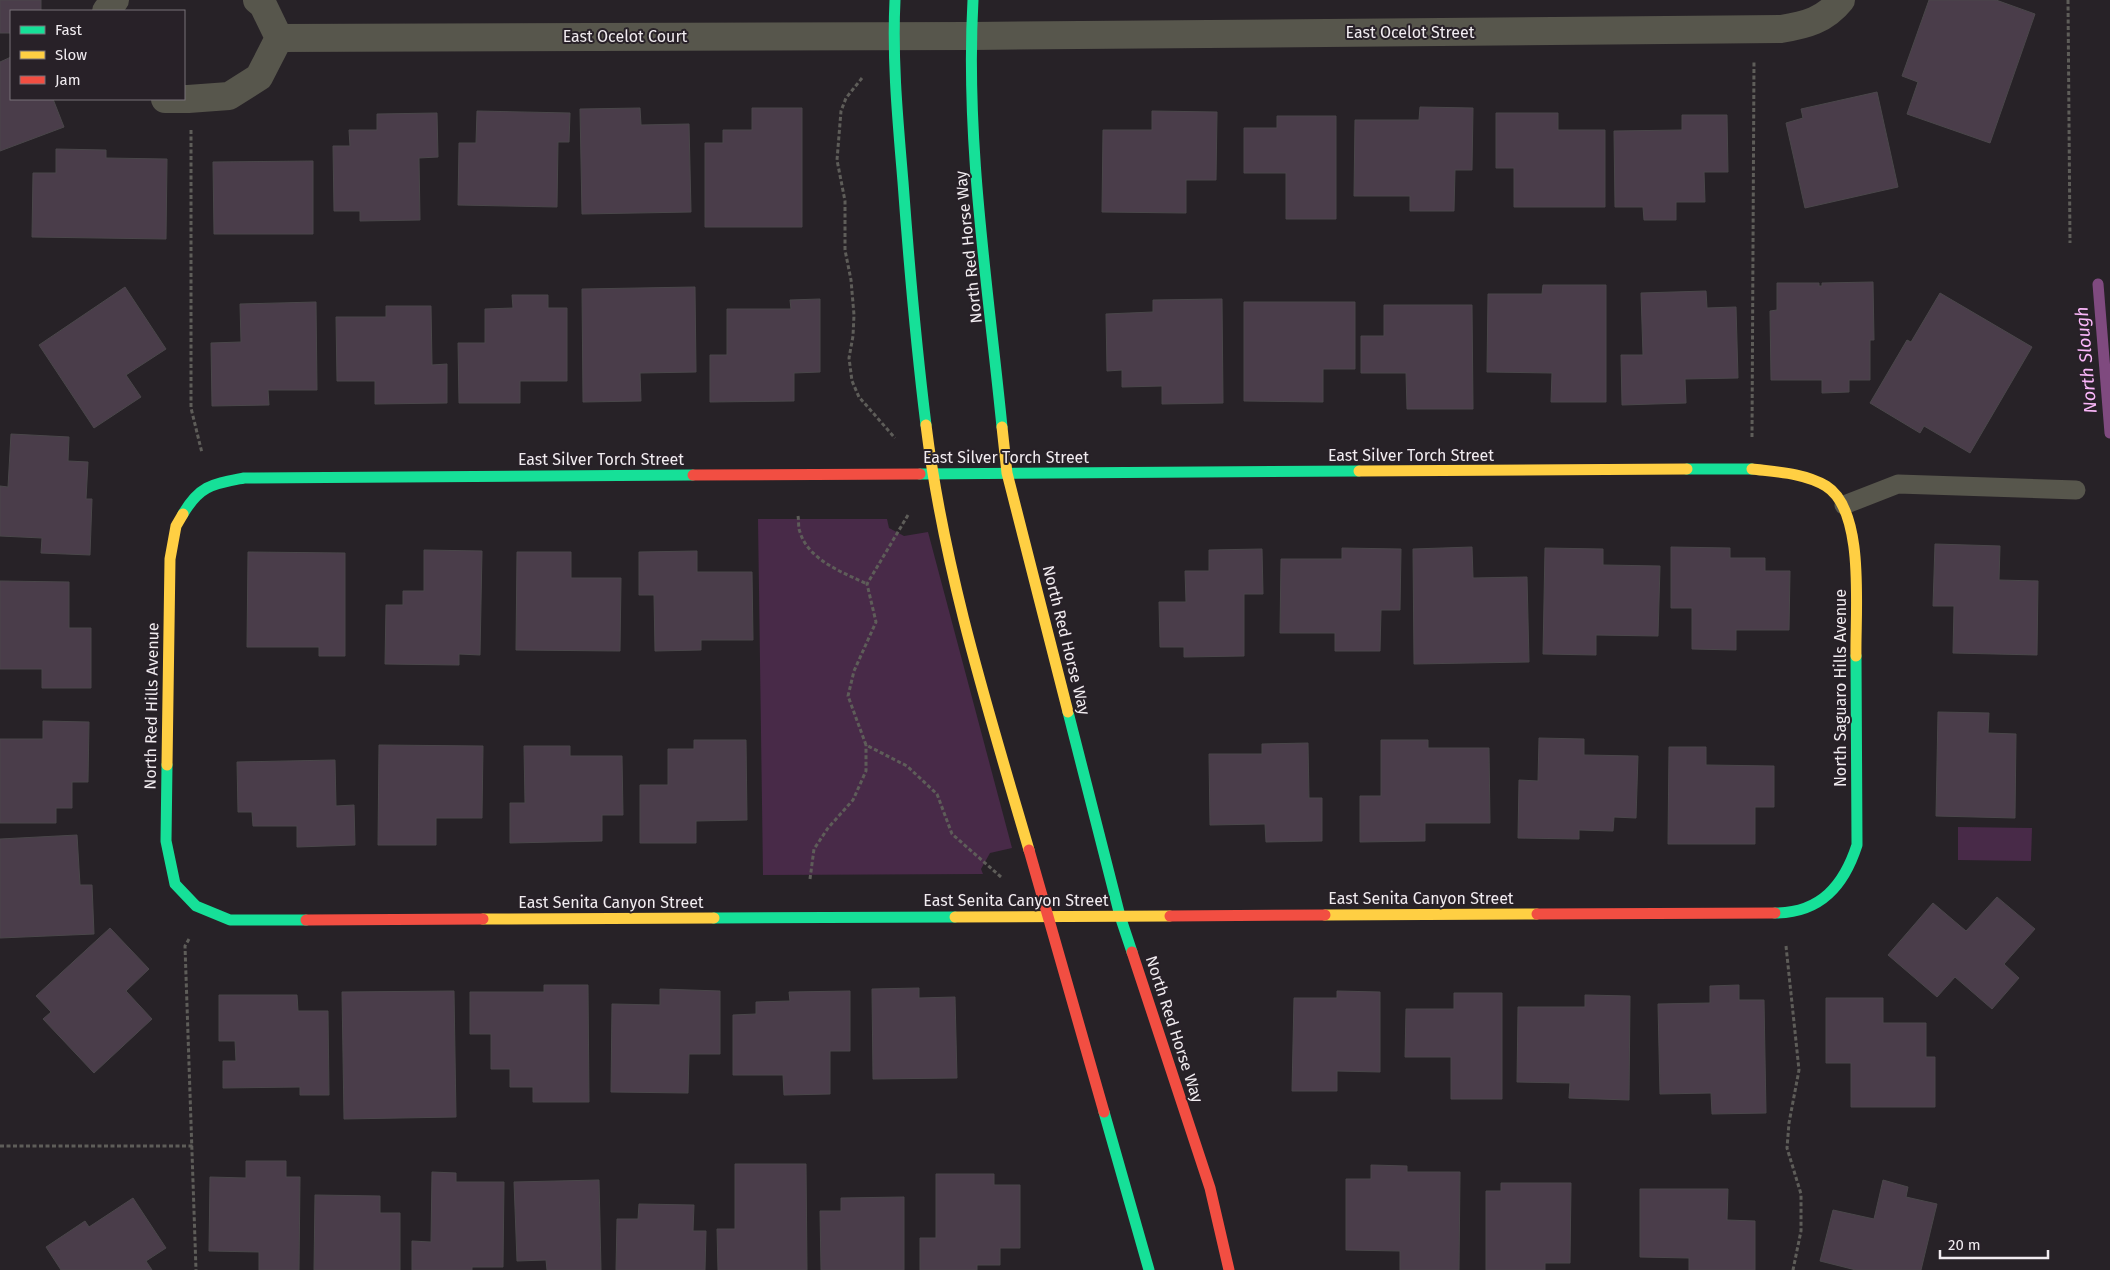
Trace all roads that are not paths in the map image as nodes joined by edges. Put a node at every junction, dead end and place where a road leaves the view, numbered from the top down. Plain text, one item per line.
1 (115, 0) edge
2 (256, 0) edge
3 (895, 0) edge
4 (973, 0) edge
5 (1841, 0) edge
6 (107, 10) edge
7 (893, 35) junction
8 (970, 36) junction
9 (279, 38) junction
10 (185, 100) edge
11 (1007, 473) junction
12 (932, 474) junction
13 (1827, 486) joint
14 (2076, 490) dead end
15 (190, 502) joint
16 (1844, 505) junction
17 (1833, 891) joint
18 (196, 906) joint
19 (1047, 916) junction
20 (1120, 916) junction
21 (1149, 1270) edge
22 (1229, 1270) edge

1 - 6 street
2 - 9 street
3 - 7 street
4 - 8 street, North Red Horse Way
5 - 8 street, East Ocelot Street
7 - 8 street, East Ocelot Court
7 - 9 street, East Ocelot Court
7 - 12 street
8 - 11 street, North Red Horse Way
9 - 10 street
11 - 12 street, East Silver Torch Street
11 - 13 street, East Silver Torch Street
11 - 20 street, North Red Horse Way
12 - 15 street, East Silver Torch Street
12 - 19 street
13 - 16 street, North Saguaro Hills Avenue
14 - 16 lane
15 - 18 street, North Red Hills Avenue
16 - 17 street, North Saguaro Hills Avenue
17 - 20 street, East Senita Canyon Street
18 - 19 street, East Senita Canyon Street
19 - 20 street, East Senita Canyon Street
19 - 21 street
20 - 22 street, North Red Horse Way

